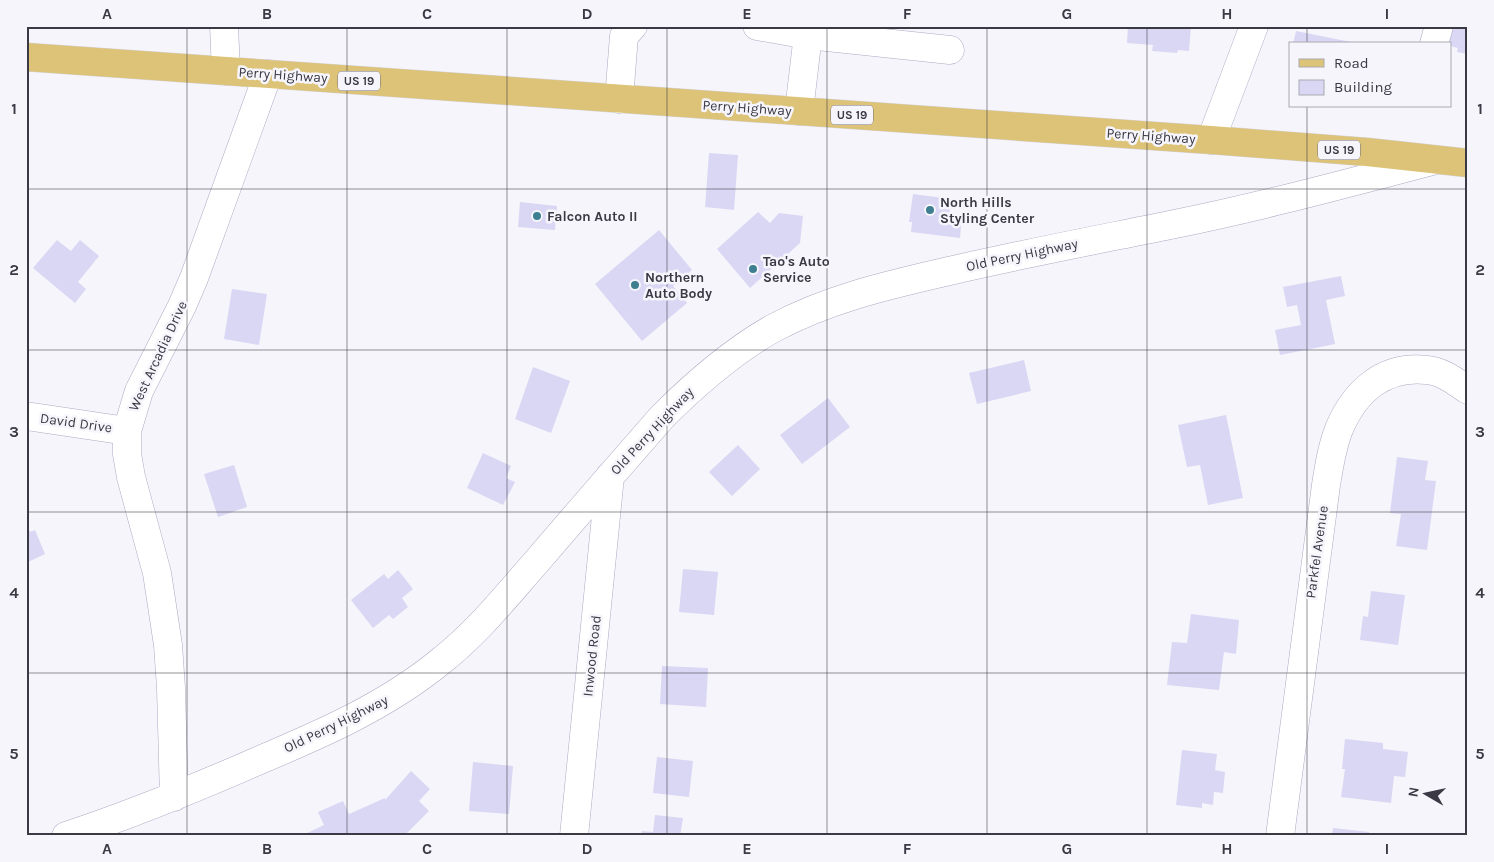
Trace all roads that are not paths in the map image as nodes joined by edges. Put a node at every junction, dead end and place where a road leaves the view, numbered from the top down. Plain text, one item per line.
1 (224, 26) edge
2 (633, 26) edge
3 (757, 26) edge
4 (1254, 26) edge
5 (1439, 26) edge
6 (808, 31) edge
7 (1435, 42) edge
8 (950, 50) dead end
9 (26, 57) edge
10 (226, 71) junction
11 (268, 74) junction
12 (618, 98) junction
13 (799, 111) junction
14 (1211, 140) junction
15 (1439, 159) junction
16 (1468, 162) edge
17 (1468, 390) edge
18 (26, 416) edge
19 (127, 431) junction
20 (610, 476) junction
21 (174, 797) junction
22 (66, 836) edge
23 (574, 836) edge
24 (1280, 836) edge

1 - 10 street
2 - 12 street
3 - 6 street
4 - 14 street
5 - 7 street
6 - 8 street
6 - 13 street
9 - 10 main road, Perry Highway / US 19
10 - 11 main road, Perry Highway / US 19
11 - 12 main road, Perry Highway / US 19
11 - 19 street, West Arcadia Drive
12 - 13 main road, Perry Highway / US 19
13 - 14 main road, Perry Highway / US 19
14 - 15 main road, Perry Highway / US 19
15 - 16 main road, Perry Highway / US 19
15 - 20 street, Old Perry Highway
17 - 24 street, Parkfel Avenue
18 - 19 street, David Drive
19 - 21 street, West Arcadia Drive
20 - 21 street, Old Perry Highway
20 - 23 street, Inwood Road
21 - 22 street, Old Perry Highway

